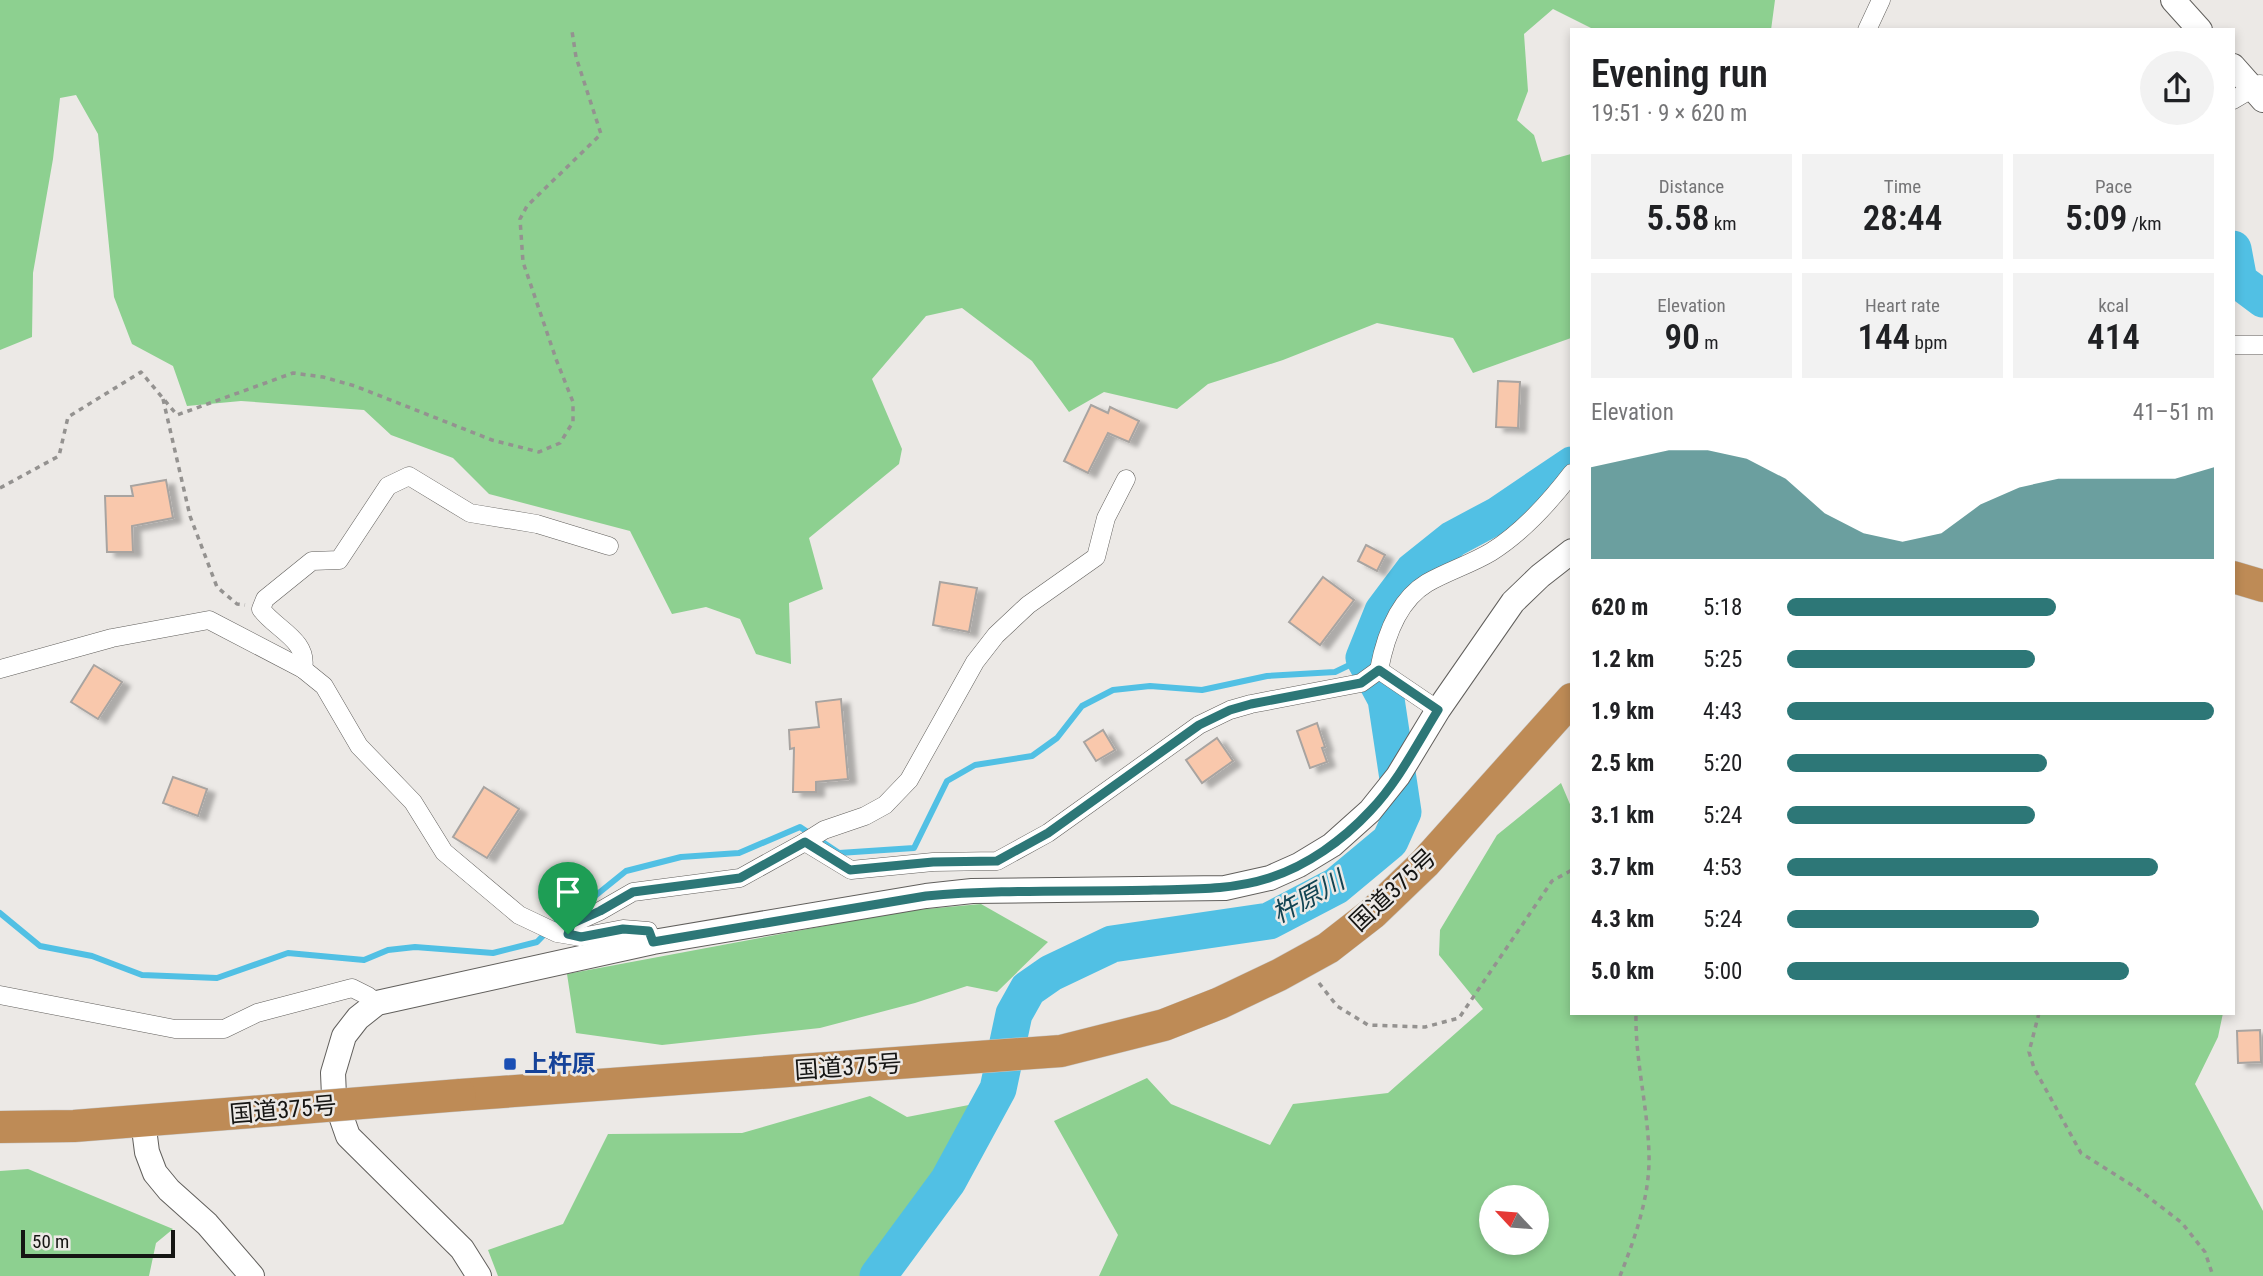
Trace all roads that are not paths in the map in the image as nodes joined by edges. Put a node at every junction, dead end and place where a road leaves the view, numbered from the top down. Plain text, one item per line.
1 (1881, 0) edge
2 (2174, 0) edge
3 (1868, 28) edge
4 (2198, 28) edge
5 (2235, 69) edge
6 (2253, 92) edge
7 (2235, 345) edge
8 (2263, 345) edge
9 (1570, 475) edge
10 (1126, 479) dead end
11 (609, 547) dead end
12 (1570, 553) edge
13 (2235, 579) edge
14 (2263, 586) edge
15 (0, 669) edge
16 (303, 669) junction
17 (1379, 670) junction
18 (1570, 701) edge
19 (1438, 710) junction
20 (805, 842) junction
21 (555, 931) junction
22 (653, 942) junction
23 (0, 995) edge
24 (376, 1003) junction
25 (143, 1121) junction
26 (0, 1127) edge
27 (252, 1276) edge
28 (479, 1276) edge

1 - 3 street
2 - 4 street
5 - 6 street
7 - 8 street
9 - 17 street
10 - 20 street
11 - 16 street
12 - 19 street
13 - 14 highway
15 - 16 street
16 - 21 street
17 - 19 street
17 - 20 street
18 - 25 highway, 国道375号, bridge
19 - 22 street
20 - 21 street
21 - 22 street
22 - 24 street
23 - 24 street
24 - 28 street
25 - 26 highway, 国道375号
25 - 27 street

